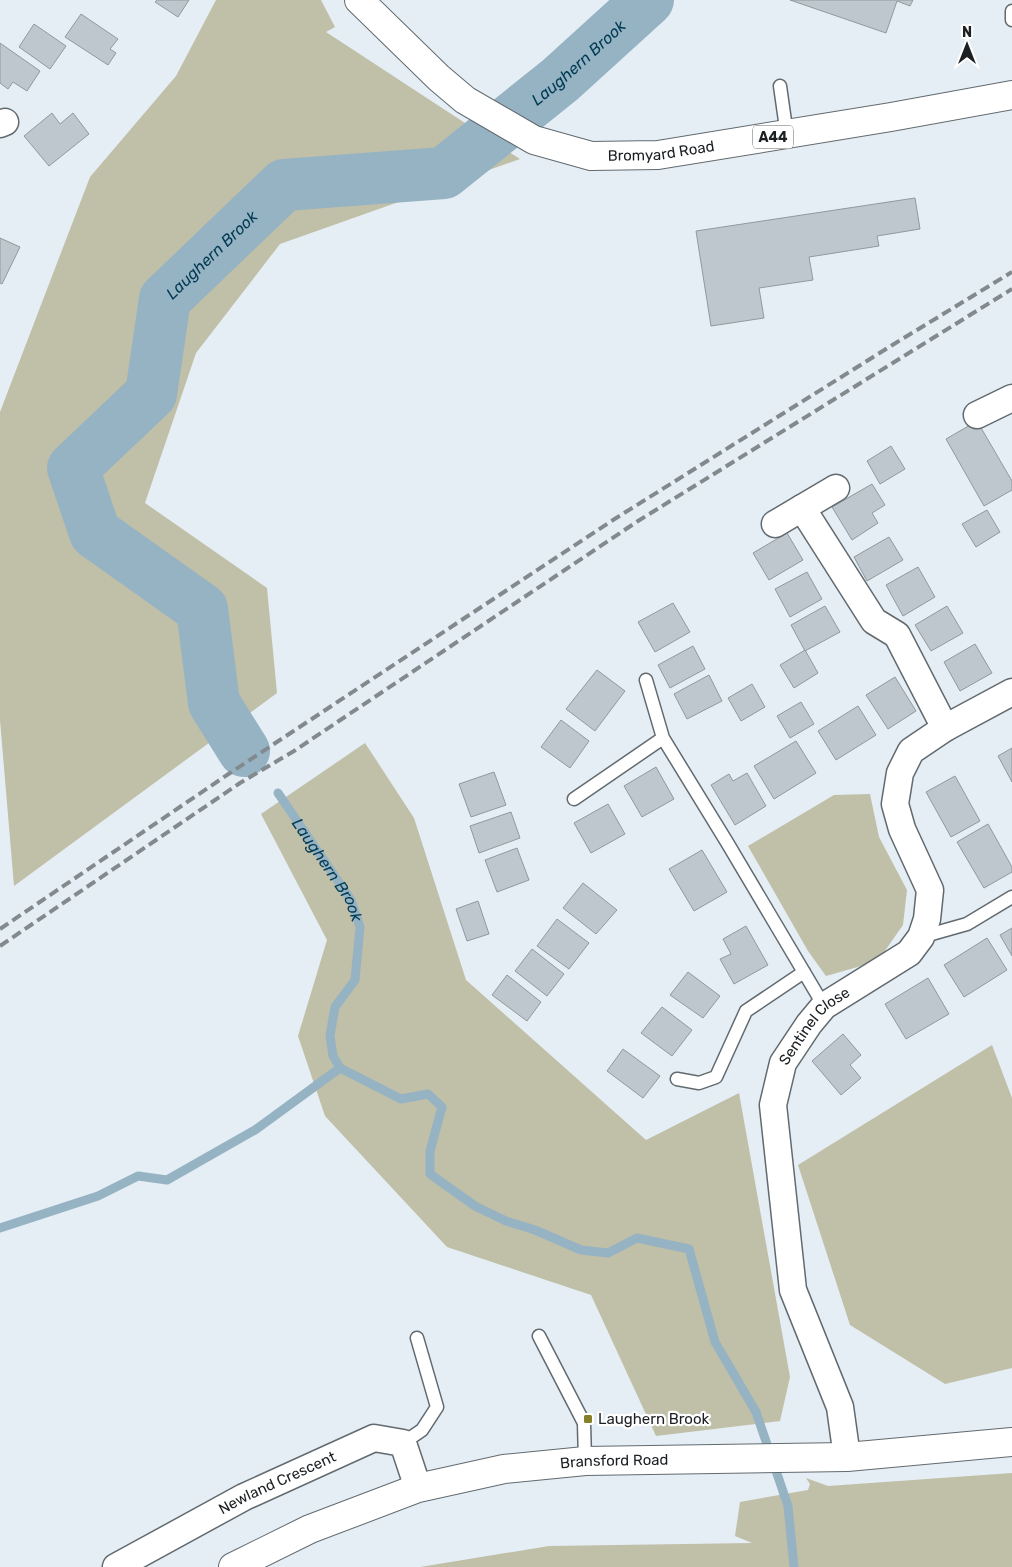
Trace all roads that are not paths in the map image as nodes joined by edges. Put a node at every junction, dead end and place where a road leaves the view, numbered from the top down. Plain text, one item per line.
1 (360, 0) edge
2 (1012, 11) edge
3 (1012, 20) edge
4 (780, 86) dead end
5 (1012, 95) edge
6 (787, 135) junction
7 (1012, 398) edge
8 (977, 415) dead end
9 (836, 488) dead end
10 (802, 508) junction
11 (775, 524) dead end
12 (646, 680) dead end
13 (1012, 692) edge
14 (946, 728) junction
15 (663, 738) junction
16 (574, 799) dead end
17 (1012, 897) edge
18 (921, 937) junction
19 (804, 972) junction
20 (824, 1006) junction
21 (677, 1079) dead end
22 (539, 1336) dead end
23 (417, 1338) dead end
24 (1012, 1442) edge
25 (403, 1444) junction
26 (847, 1457) junction
27 (585, 1461) junction
28 (418, 1488) junction
29 (116, 1567) edge
30 (233, 1567) edge

1 - 6 main road, Bromyard Road / A44
2 - 3 lane
4 - 6 lane
5 - 6 main road, Bromyard Road / A44
7 - 8 street
9 - 10 street
10 - 11 street
10 - 14 street
12 - 15 lane
13 - 14 street, Sentinel Close
14 - 18 street, Sentinel Close
15 - 16 lane
15 - 19 lane
17 - 18 lane
18 - 20 street, Sentinel Close
19 - 20 lane
19 - 21 lane
20 - 26 street, Sentinel Close
22 - 27 lane
23 - 25 lane
24 - 26 main road, Bransford Road
25 - 28 street
25 - 29 street, Newland Crescent
26 - 27 main road, Bransford Road
27 - 28 main road, Bransford Road
28 - 30 main road, Bransford Road

